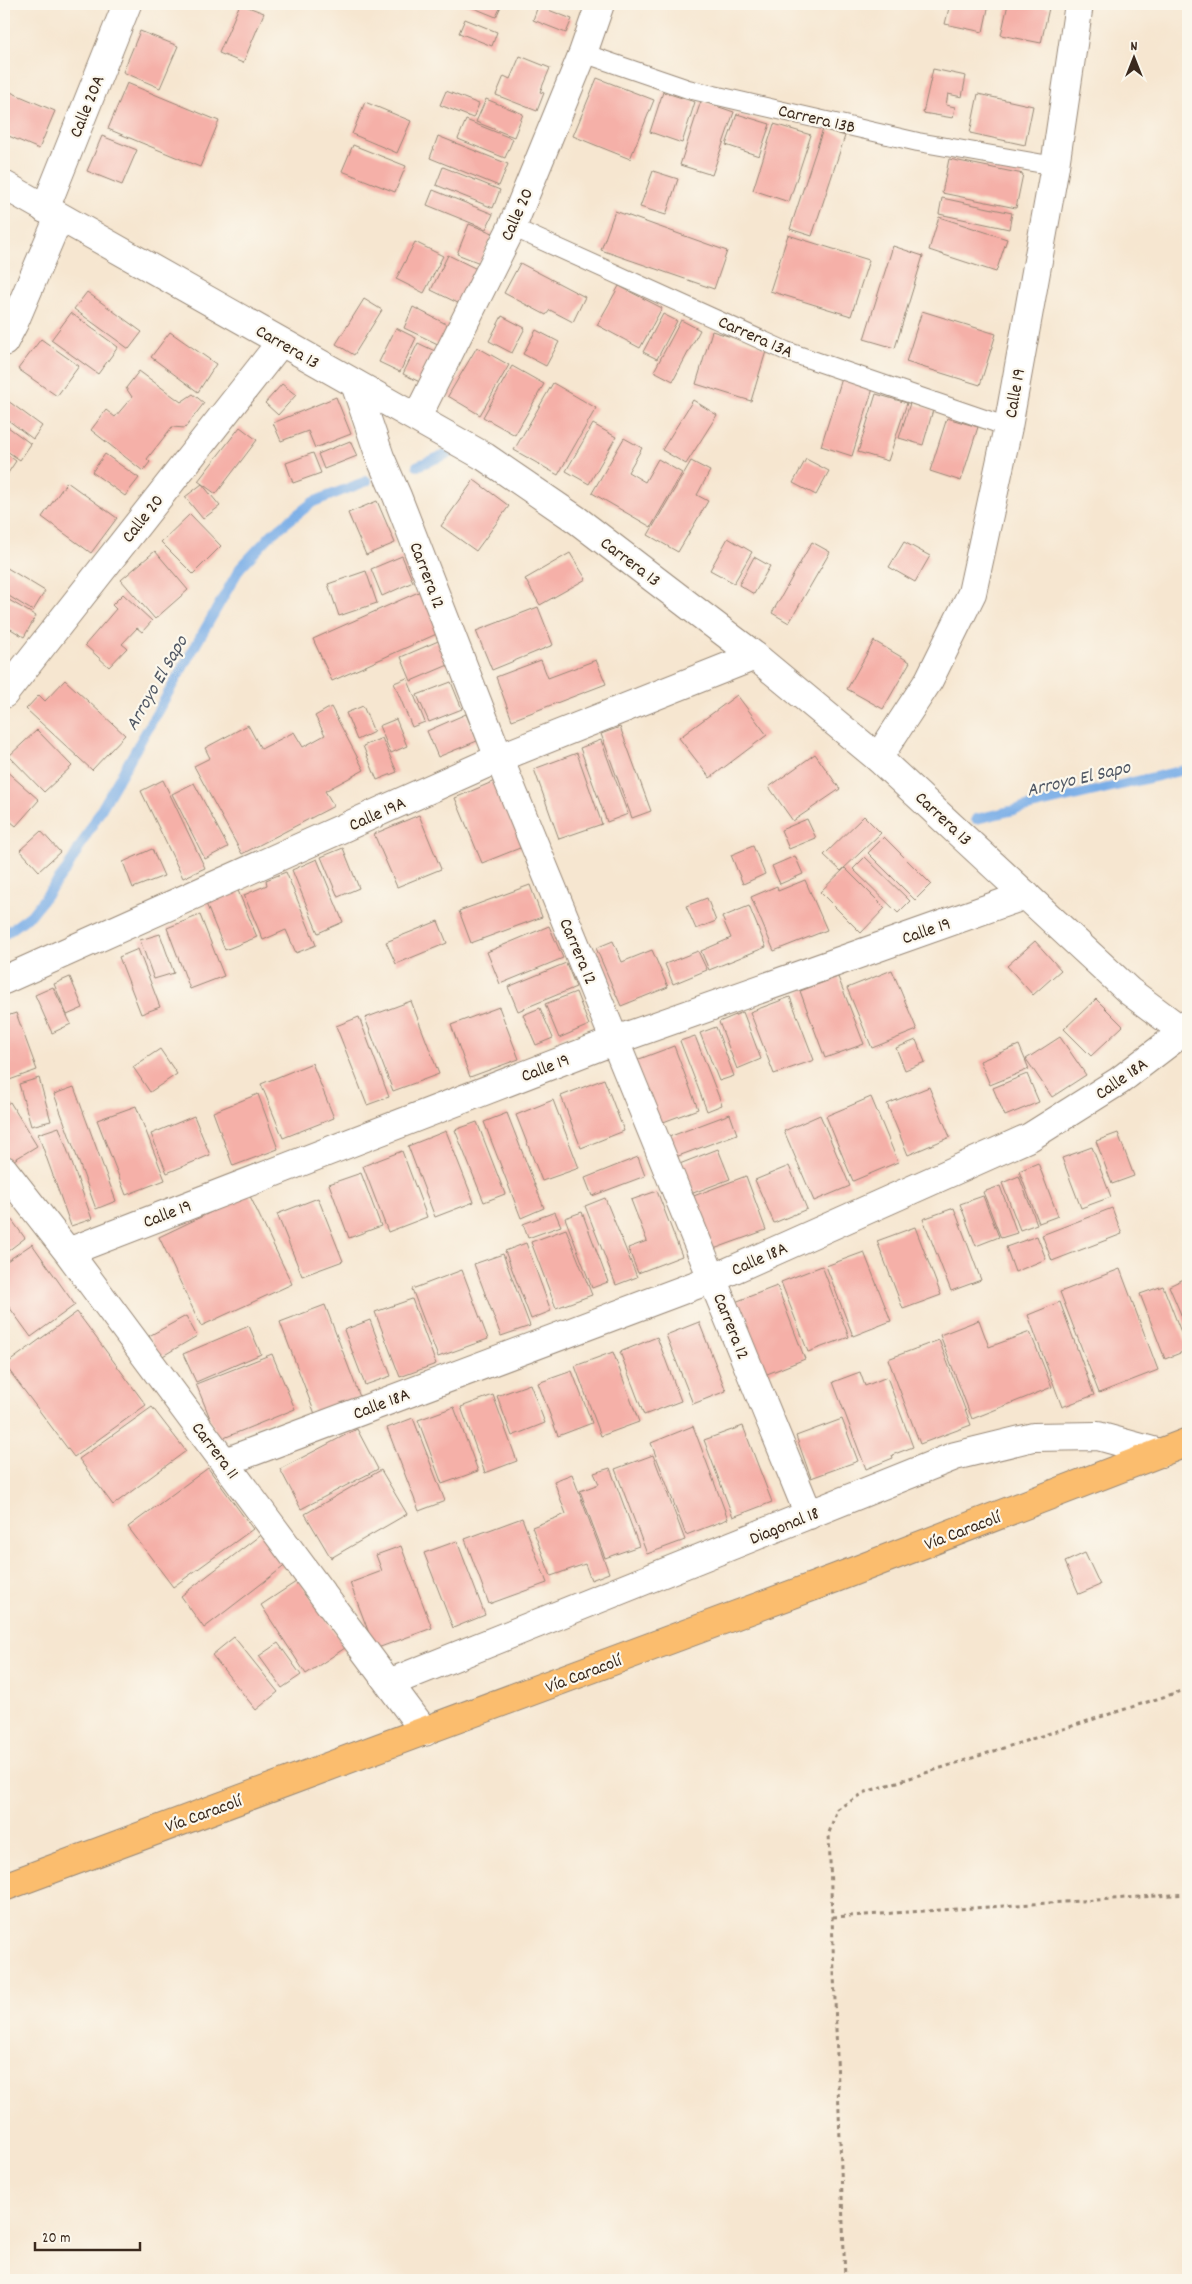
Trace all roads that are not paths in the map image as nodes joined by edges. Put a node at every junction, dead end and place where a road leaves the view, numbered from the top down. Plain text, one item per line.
1 (127, 4) edge
2 (600, 4) edge
3 (1080, 4) edge
4 (583, 53) junction
5 (1055, 166) junction
6 (4, 185) edge
7 (52, 213) junction
8 (512, 226) junction
9 (4, 342) edge
10 (281, 342) junction
11 (355, 384) junction
12 (417, 417) junction
13 (1008, 427) junction
14 (756, 656) junction
15 (4, 694) edge
16 (499, 758) junction
17 (878, 758) junction
18 (1026, 895) junction
19 (4, 980) edge
20 (1185, 1034) edge
21 (616, 1040) junction
22 (4, 1170) edge
23 (68, 1252) junction
24 (712, 1279) junction
25 (1188, 1442) edge
26 (1160, 1453) junction
27 (225, 1462) junction
28 (809, 1515) junction
29 (389, 1683) junction
30 (426, 1732) junction
31 (4, 1886) edge

1 - 7 street, Calle 20A
2 - 4 street, Calle 20
3 - 5 street, Calle 19
4 - 5 lane, Carrera 13B
4 - 8 street, Calle 20
5 - 13 street, Calle 19
6 - 7 street, Carrera 13
7 - 9 street, Calle 20A
7 - 10 street, Carrera 13
8 - 12 street, Calle 20
8 - 13 lane, Carrera 13A
10 - 11 street, Carrera 13
10 - 15 street, Calle 20
11 - 12 street, Carrera 13
11 - 16 street, Carrera 12
12 - 14 street, Carrera 13
13 - 17 street, Calle 19
14 - 16 street, Calle 19A
14 - 17 street, Carrera 13
16 - 19 street, Calle 19A
16 - 21 street, Carrera 12
17 - 18 street, Carrera 13
18 - 20 street, Carrera 13
18 - 21 street, Calle 19
20 - 24 street, Calle 18A
21 - 23 street, Calle 19
21 - 24 street, Carrera 12
22 - 23 street, Carrera 11
23 - 27 street, Carrera 11
24 - 27 street, Calle 18A
24 - 28 street, Carrera 12
25 - 26 main road
26 - 28 street, Diagonal 18
26 - 30 main road, Vía Caracolí
27 - 29 street, Carrera 11
28 - 29 street, Diagonal 18
29 - 30 street, Carrera 11
30 - 31 main road, Vía Caracolí

